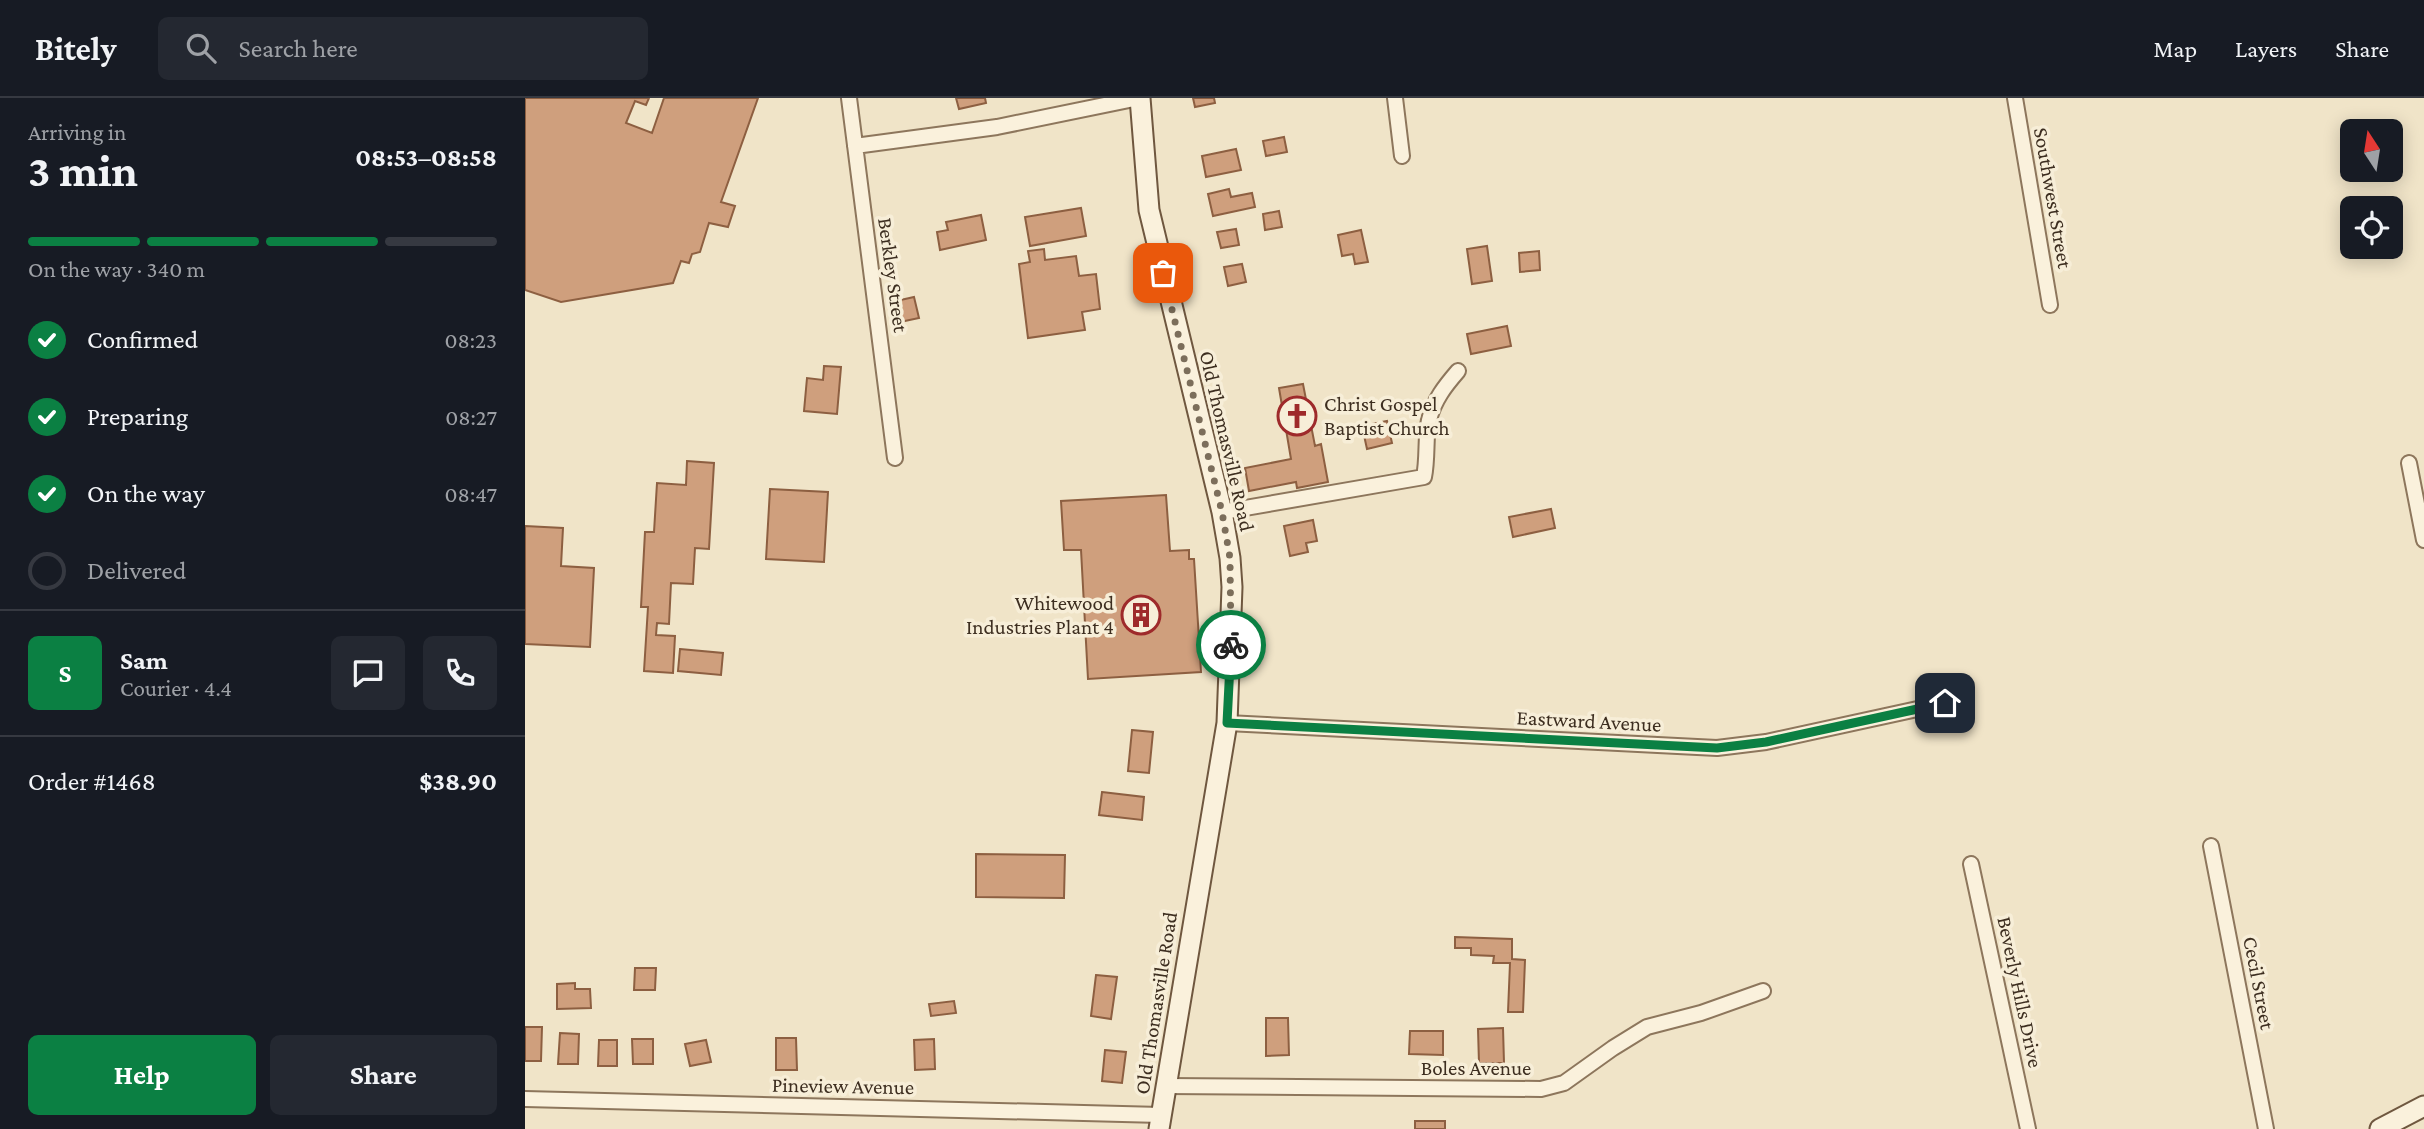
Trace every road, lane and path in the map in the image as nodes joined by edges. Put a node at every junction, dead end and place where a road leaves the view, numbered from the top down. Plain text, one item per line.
1 (849, 98) edge
2 (1140, 98) edge
3 (1395, 98) edge
4 (2015, 98) edge
5 (855, 146) junction
6 (1402, 156) dead end
7 (2050, 306) dead end
8 (1458, 371) dead end
9 (895, 458) dead end
10 (2409, 463) dead end
11 (1222, 512) junction
12 (2424, 540) edge
13 (1945, 703) dead end
14 (1227, 723) junction
15 (2211, 846) dead end
16 (1971, 864) dead end
17 (1763, 991) dead end
18 (1165, 1086) junction
19 (525, 1099) edge
20 (2424, 1106) edge
21 (1160, 1122) edge
22 (2028, 1129) edge
23 (2266, 1129) edge
24 (2380, 1129) edge

1 - 5 street, Berkley Street
2 - 5 street
2 - 11 street, Old Thomasville Road
3 - 6 street
4 - 7 street, Southwest Street
5 - 9 street, Berkley Street
8 - 11 street
10 - 12 street
11 - 14 street, Old Thomasville Road
13 - 14 street, Eastward Avenue
14 - 18 street, Old Thomasville Road
15 - 23 street, Cecil Street
16 - 22 street, Beverly Hills Drive
17 - 18 street, Boles Avenue
18 - 21 street, Old Thomasville Road
19 - 21 street, Pineview Avenue
20 - 24 street

